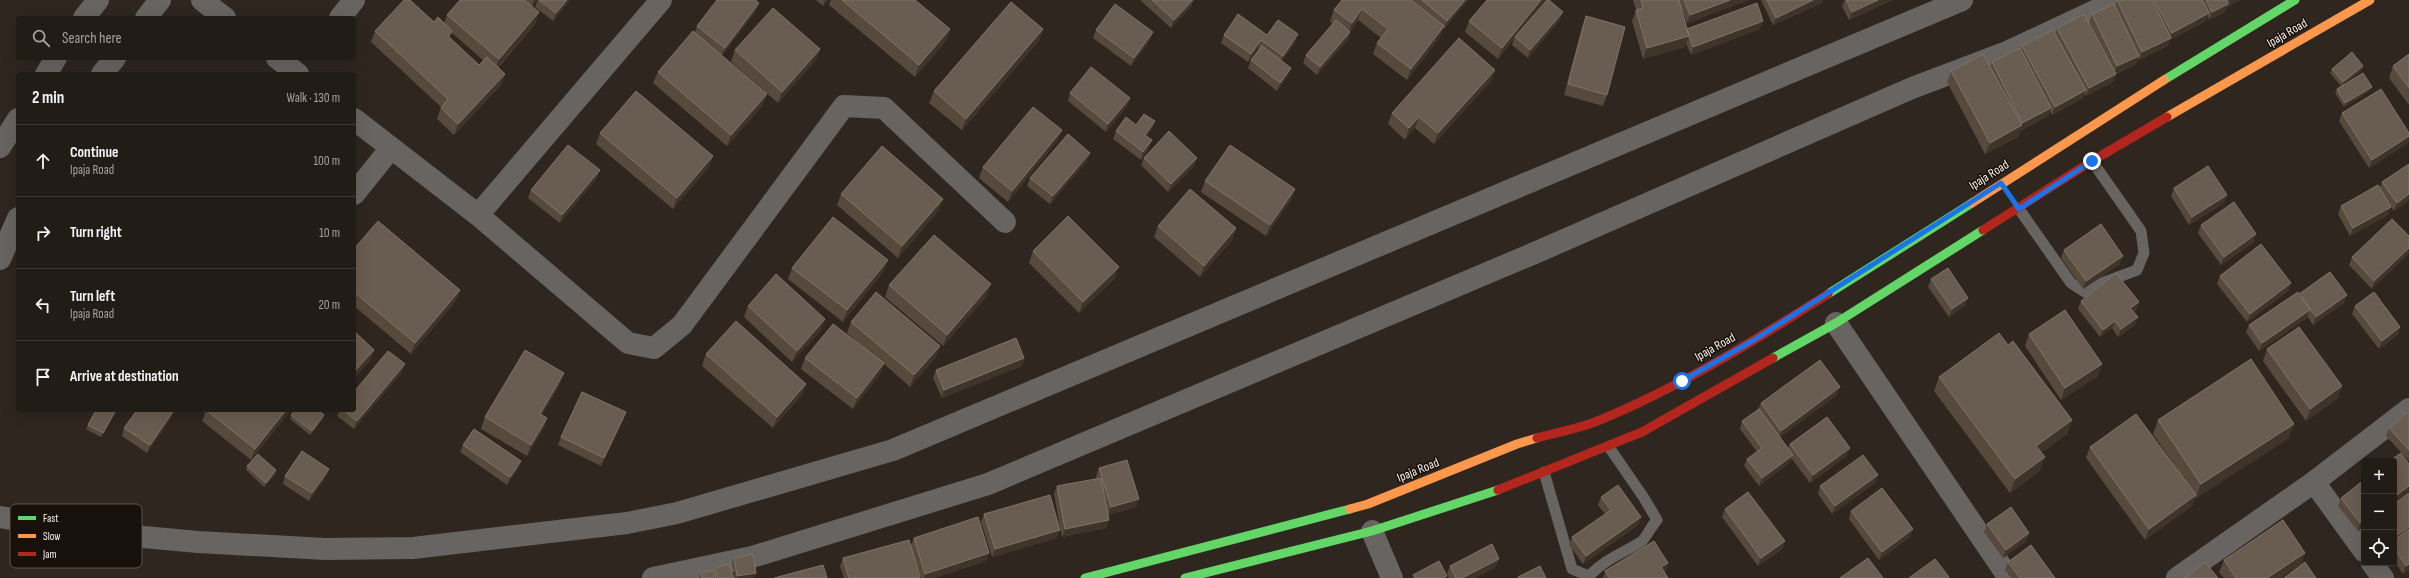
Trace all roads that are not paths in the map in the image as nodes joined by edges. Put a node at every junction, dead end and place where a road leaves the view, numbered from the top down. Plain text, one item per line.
1 (98, 0) edge
2 (160, 0) edge
3 (202, 0) edge
4 (354, 0) edge
5 (661, 0) edge
6 (1962, 0) edge
7 (2118, 0) edge
8 (2295, 0) edge
9 (2370, 0) edge
10 (86, 16) edge
11 (148, 16) edge
12 (222, 16) edge
13 (342, 16) edge
14 (55, 60) edge
15 (113, 60) edge
16 (282, 60) edge
17 (300, 68) edge
18 (47, 72) edge
19 (104, 72) edge
20 (356, 121) edge
21 (16, 122) edge
22 (0, 148) edge
23 (391, 148) junction
24 (2092, 161) junction
25 (356, 192) edge
26 (2017, 206) junction
27 (478, 215) junction
28 (1005, 222) dead end
29 (16, 223) edge
30 (0, 259) edge
31 (1836, 323) junction
32 (2409, 409) edge
33 (1609, 447) junction
34 (1544, 472) junction
35 (2314, 482) junction
36 (0, 517) edge
37 (10, 519) edge
38 (1372, 531) junction
39 (142, 537) edge
40 (2361, 547) edge
41 (2374, 566) edge
42 (653, 578) edge
43 (1085, 578) edge
44 (1185, 578) edge
45 (1392, 578) edge
46 (2009, 578) edge
47 (2177, 578) edge
48 (2383, 578) edge

1 - 10 street
2 - 11 street
3 - 12 street
4 - 13 street
5 - 27 street
6 - 39 street
7 - 42 street
8 - 43 main road, Ipaja Road
9 - 24 main road, Ipaja Road
14 - 18 street
15 - 19 street
16 - 17 street
20 - 23 street
21 - 22 street
23 - 25 street
23 - 27 street
24 - 26 main road, Ipaja Road
24 - 26 lane
26 - 31 main road, Ipaja Road
27 - 28 street
29 - 30 street
31 - 33 main road, Ipaja Road
31 - 46 street
32 - 35 street
33 - 34 main road, Ipaja Road
33 - 34 lane
34 - 38 main road, Ipaja Road
35 - 40 street
35 - 47 street
36 - 37 street
38 - 44 main road, Ipaja Road
38 - 45 street
41 - 48 street

